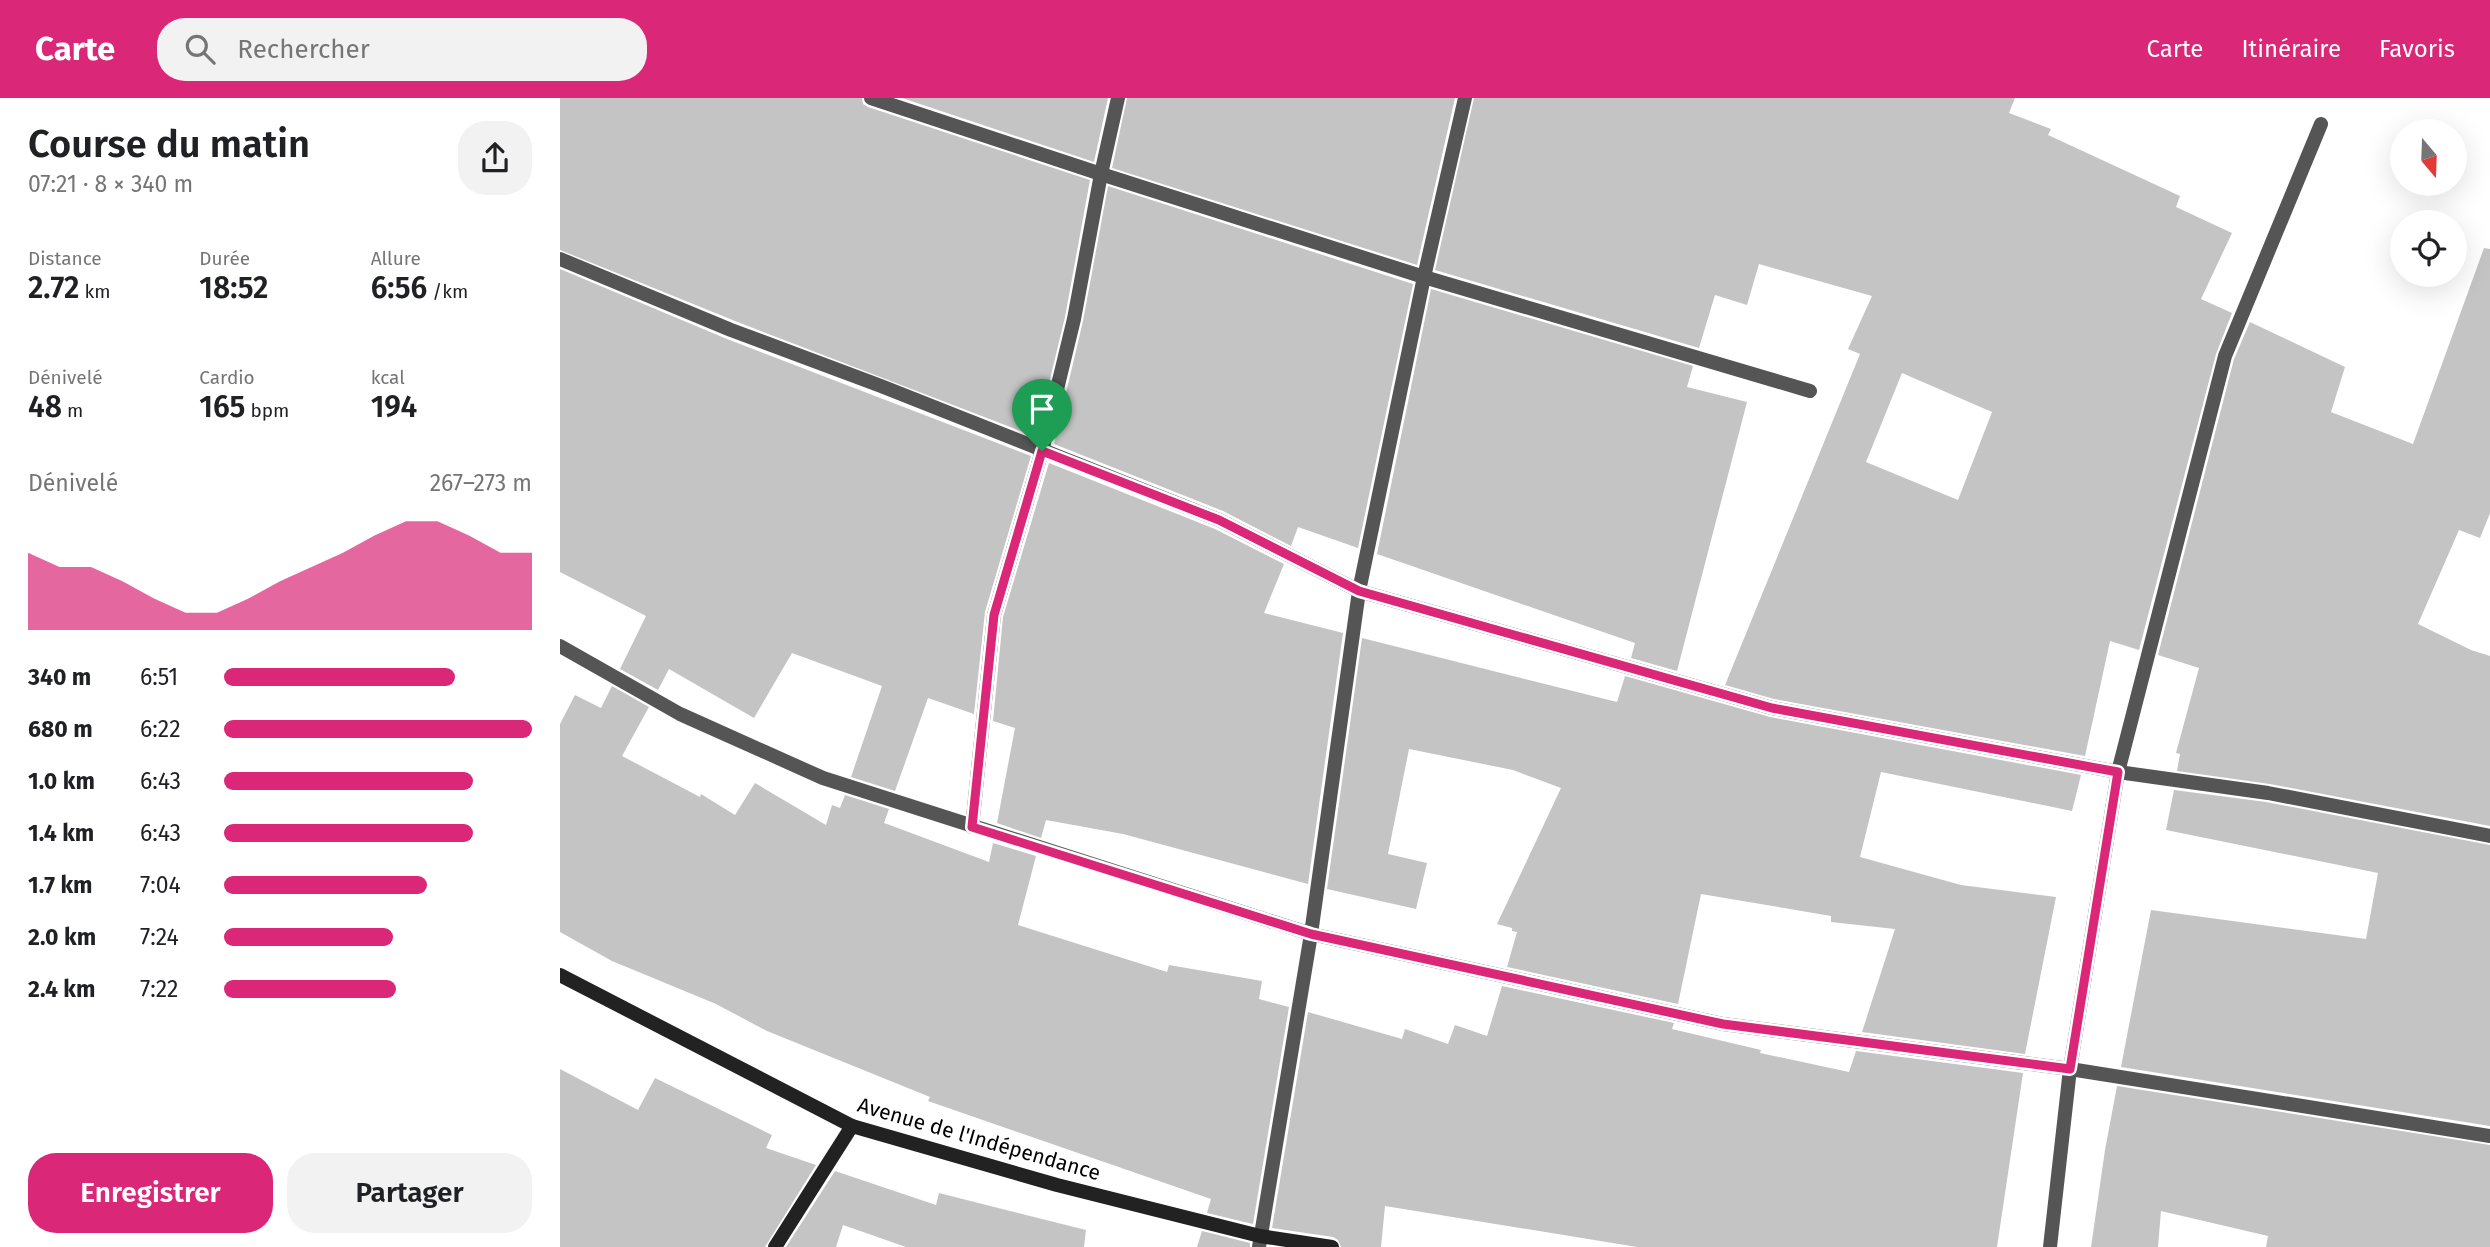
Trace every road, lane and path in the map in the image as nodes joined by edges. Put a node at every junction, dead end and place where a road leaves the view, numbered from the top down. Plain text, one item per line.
1 (871, 98) edge
2 (1118, 98) edge
3 (1465, 98) edge
4 (2321, 124) dead end
5 (1101, 174) junction
6 (560, 259) edge
7 (1424, 276) junction
8 (1810, 391) dead end
9 (1042, 451) junction
10 (1359, 591) junction
11 (560, 646) edge
12 (2118, 772) junction
13 (972, 827) junction
14 (2490, 836) edge
15 (1311, 934) junction
16 (560, 975) edge
17 (2070, 1069) junction
18 (852, 1126) junction
19 (2490, 1136) edge
20 (1259, 1241) edge
21 (775, 1247) edge
22 (1332, 1247) edge
23 (2050, 1247) edge

1 - 5 street
2 - 5 street
3 - 7 street
4 - 12 street
5 - 7 street
5 - 9 street
6 - 9 street
7 - 8 street
7 - 10 street
9 - 10 street
9 - 13 street
10 - 12 street
10 - 15 street
11 - 13 street
12 - 14 street
12 - 17 street
13 - 15 street
15 - 17 street
15 - 20 street
16 - 18 main road, Avenue de l'Indépendance
17 - 19 street
17 - 23 street
18 - 20 main road, Avenue de l'Indépendance
18 - 21 main road
20 - 22 main road, Avenue de l'Indépendance

